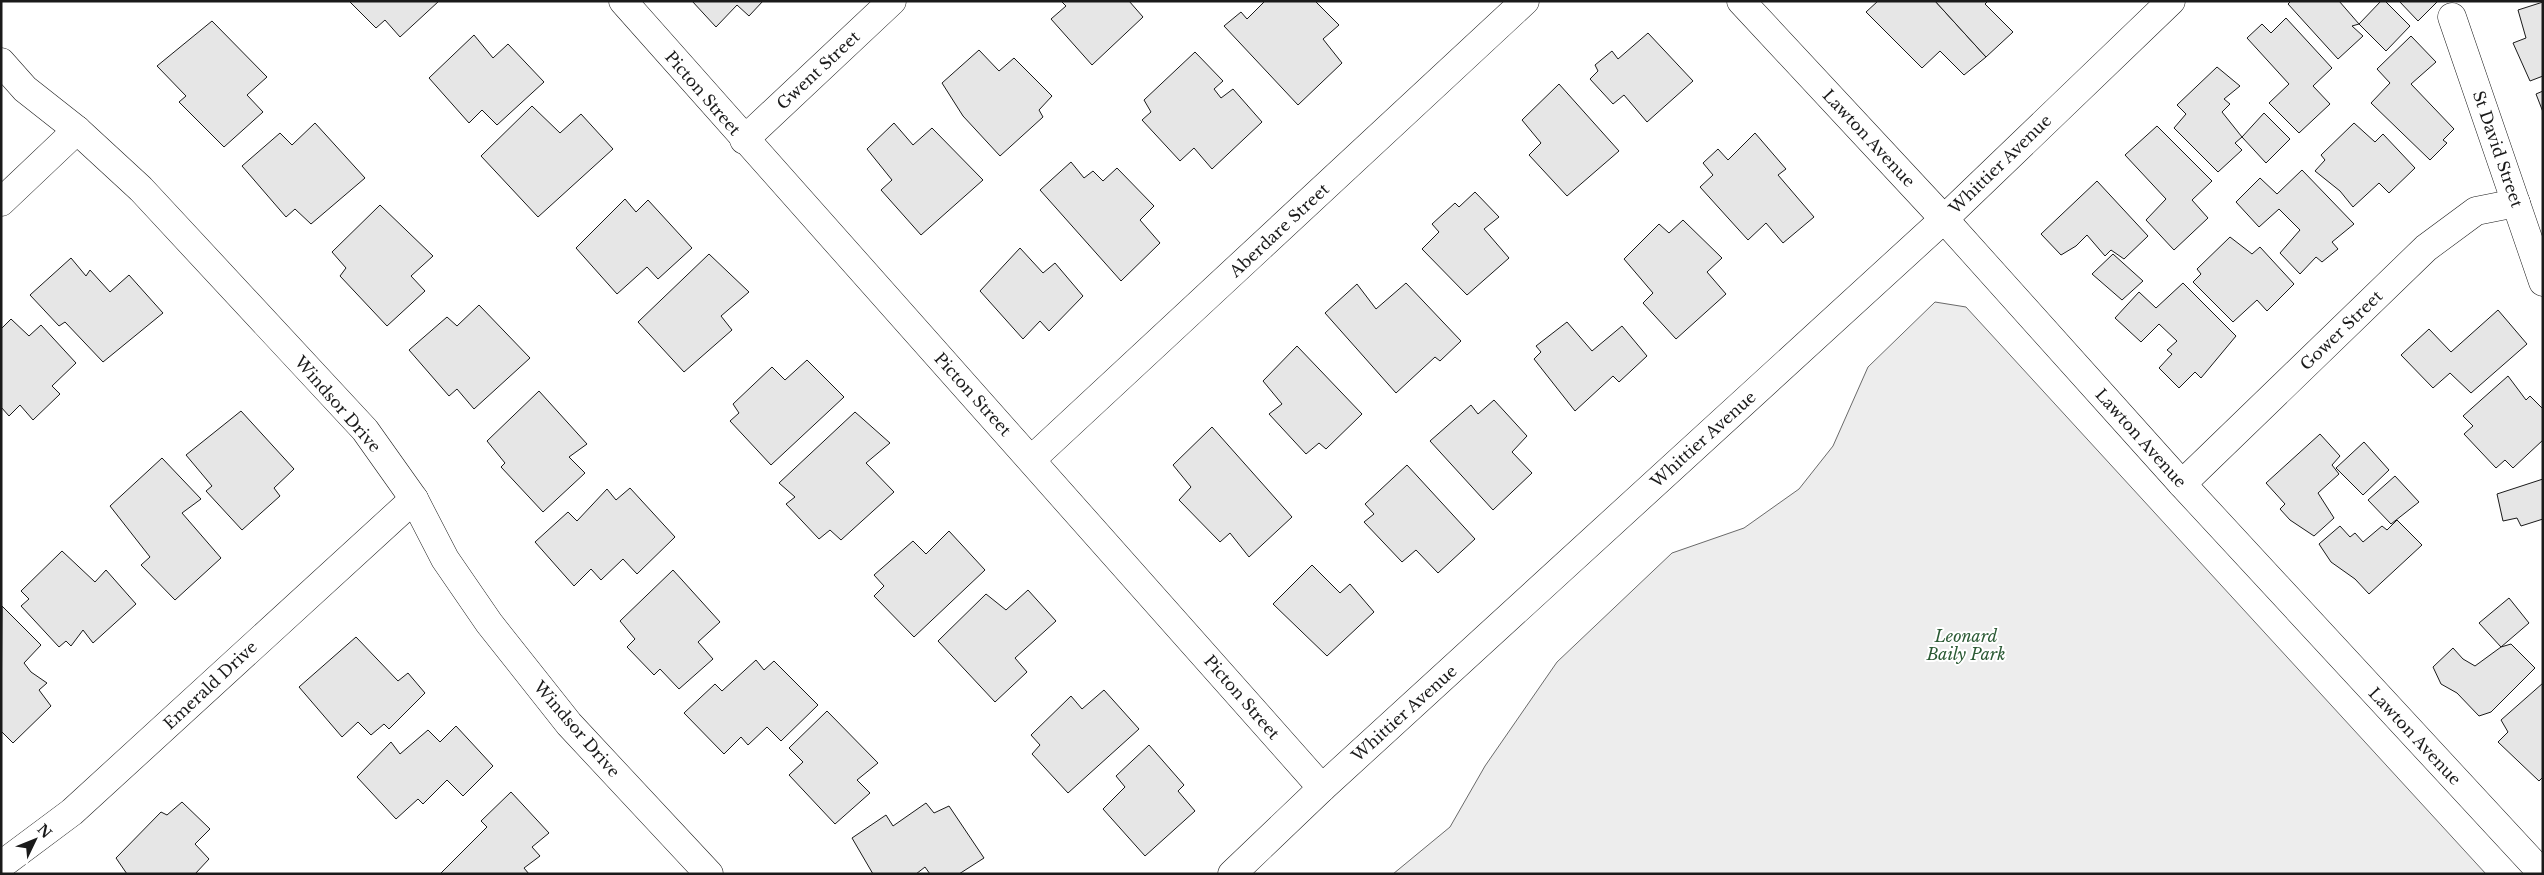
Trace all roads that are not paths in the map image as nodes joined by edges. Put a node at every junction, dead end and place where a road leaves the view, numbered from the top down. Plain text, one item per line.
1 (623, 1) edge
2 (892, 1) edge
3 (1525, 1) edge
4 (1741, 1) edge
5 (2171, 1) edge
6 (2452, 17) dead end
7 (1, 62) edge
8 (77, 130) junction
9 (744, 140) junction
10 (1, 202) edge
11 (2516, 203) junction
12 (1944, 219) junction
13 (2543, 282) edge
14 (1032, 460) junction
15 (2182, 484) junction
16 (414, 499) junction
17 (1322, 788) junction
18 (1, 865) edge
19 (1, 871) edge
20 (1240, 871) edge
21 (4, 874) edge
22 (709, 874) edge
23 (2543, 874) edge

1 - 9 street, Picton Street
2 - 9 street, Gwent Street
3 - 14 street, Aberdare Street
4 - 12 street, Lawton Avenue
5 - 12 street, Whittier Avenue
6 - 11 street, St David Street
7 - 8 street, Windsor Drive
8 - 10 street
8 - 16 street, Windsor Drive
9 - 14 street, Picton Street
11 - 13 street, St David Street
11 - 15 street, Gower Street
12 - 15 street, Lawton Avenue
12 - 17 street, Whittier Avenue
14 - 17 street, Picton Street
15 - 23 street, Lawton Avenue
16 - 18 street, Emerald Drive
16 - 22 street, Windsor Drive
17 - 20 street, Whittier Avenue
19 - 21 street

